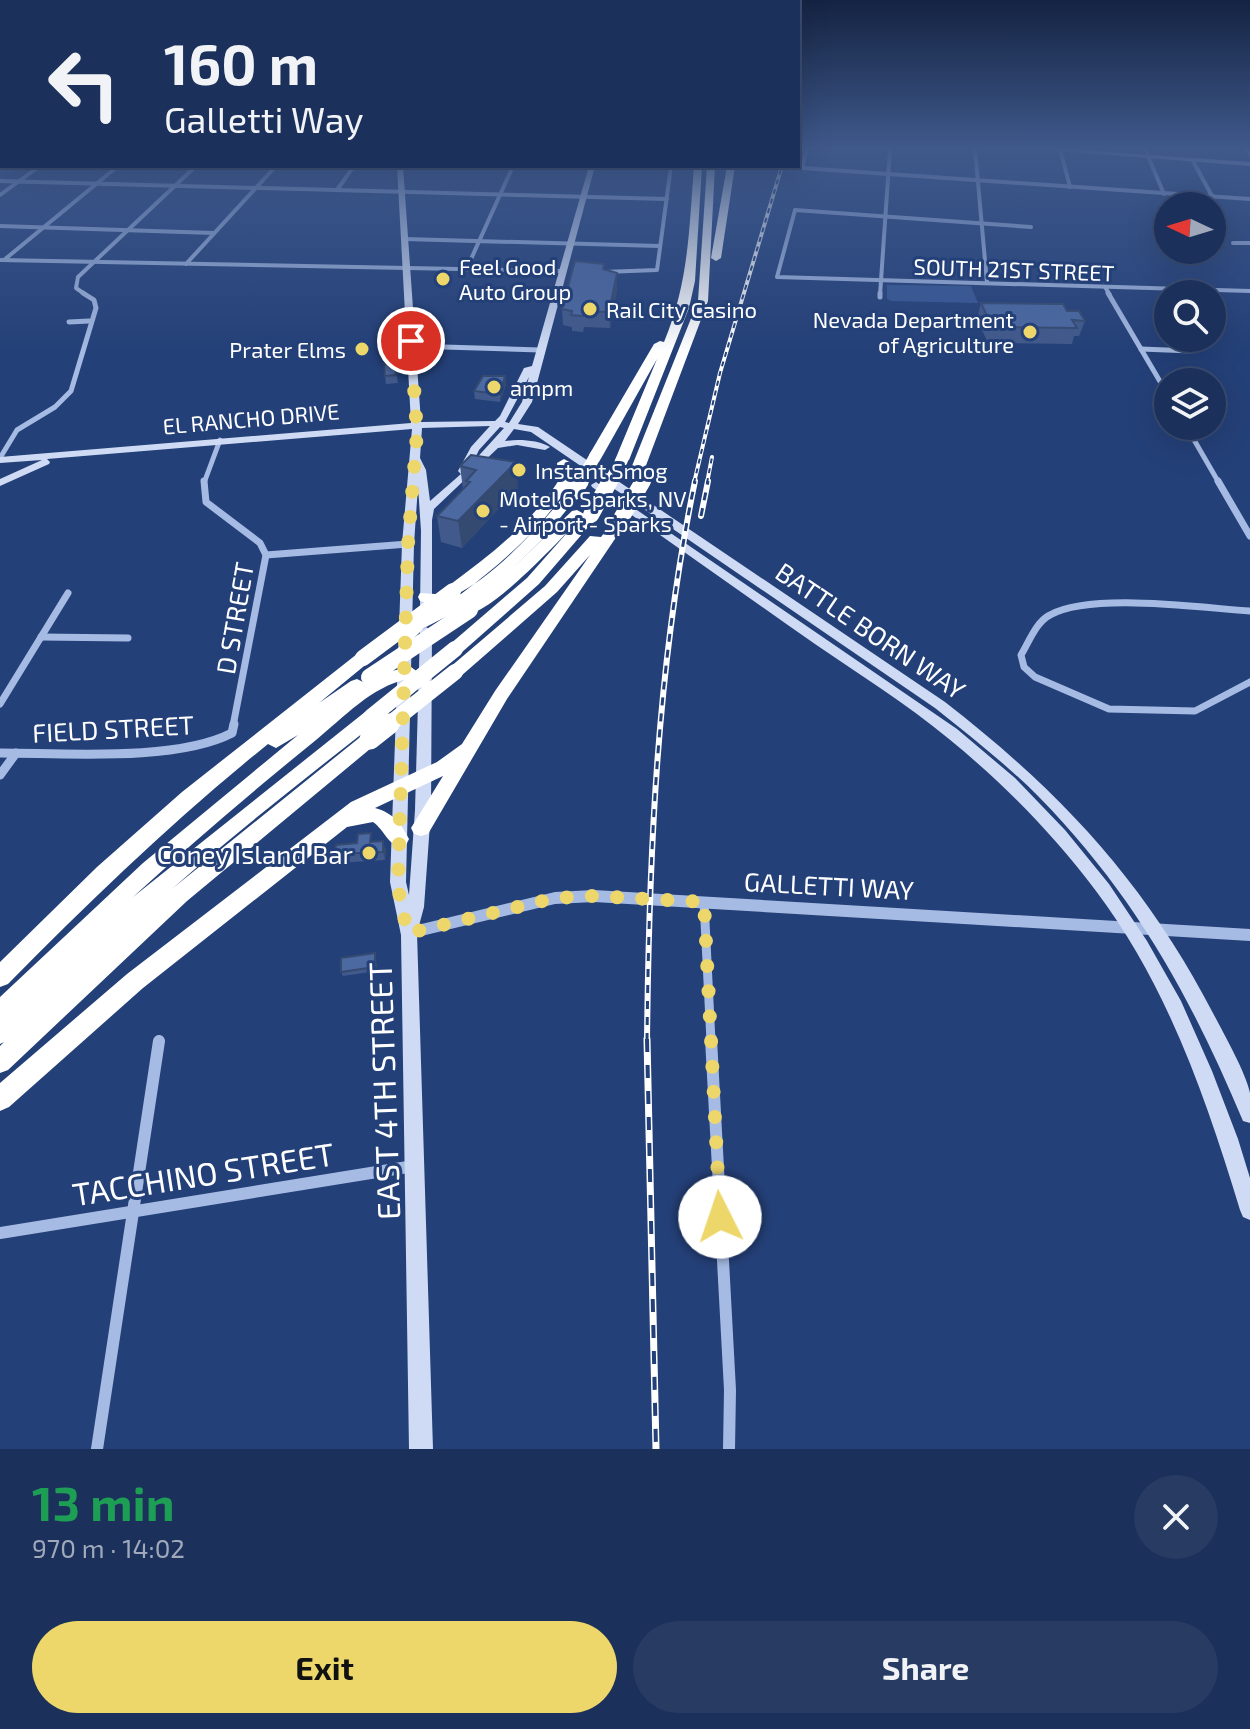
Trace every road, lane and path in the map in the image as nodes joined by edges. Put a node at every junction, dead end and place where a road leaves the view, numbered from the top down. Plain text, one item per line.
1 (885, 216) edge
2 (57, 217) edge
3 (141, 217) edge
4 (230, 217) edge
5 (404, 217) edge
6 (490, 217) edge
7 (578, 217) edge
8 (664, 217) edge
9 (695, 217) edge
10 (709, 217) edge
11 (723, 217) edge
12 (792, 217) edge
13 (894, 217) edge
14 (981, 217) edge
15 (981, 223) junction
16 (0, 226) edge
17 (1031, 227) dead end
18 (43, 228) junction
19 (127, 230) junction
20 (214, 233) junction
21 (405, 239) junction
22 (479, 241) junction
23 (1233, 243) dead end
24 (1250, 243) edge
25 (570, 244) junction
26 (660, 246) junction
27 (2, 260) edge
28 (94, 262) junction
29 (186, 264) junction
30 (407, 268) junction
31 (467, 268) junction
32 (566, 271) junction
33 (598, 272) edge
34 (707, 274) junction
35 (880, 281) junction
36 (987, 283) junction
37 (1105, 287) junction
38 (1250, 291) edge
39 (880, 297) dead end
40 (89, 321) junction
41 (69, 322) dead end
42 (678, 325) junction
43 (411, 346) junction
44 (1141, 349) junction
45 (540, 350) junction
46 (1154, 350) edge
47 (537, 361) junction
48 (1154, 371) edge
49 (527, 402) junction
50 (416, 405) junction
51 (462, 423) junction
52 (506, 425) junction
53 (417, 426) junction
54 (220, 440) junction
55 (1194, 440) edge
56 (544, 441) junction
57 (492, 446) junction
58 (72, 454) junction
59 (0, 459) edge
60 (416, 459) junction
61 (564, 463) junction
62 (0, 483) edge
63 (424, 493) junction
64 (410, 511) junction
65 (586, 512) junction
66 (612, 524) junction
67 (1250, 536) edge
68 (424, 539) junction
69 (408, 544) junction
70 (266, 555) junction
71 (481, 586) junction
72 (68, 593) dead end
73 (426, 597) junction
74 (1250, 611) edge
75 (426, 618) junction
76 (41, 637) junction
77 (405, 637) junction
78 (128, 638) dead end
79 (366, 668) junction
80 (404, 674) junction
81 (1250, 682) edge
82 (425, 684) junction
83 (0, 704) edge
84 (227, 737) joint
85 (467, 749) junction
86 (0, 753) edge
87 (16, 753) junction
88 (0, 775) edge
89 (423, 775) junction
90 (400, 786) junction
91 (340, 823) junction
92 (421, 828) junction
93 (399, 839) junction
94 (704, 902) junction
95 (1132, 928) junction
96 (1157, 930) junction
97 (409, 933) junction
98 (1250, 935) edge
99 (6, 971) edge
100 (0, 1012) edge
101 (0, 1033) edge
102 (159, 1041) dead end
103 (0, 1062) edge
104 (0, 1099) edge
105 (1250, 1114) edge
106 (415, 1165) junction
107 (133, 1210) junction
108 (1250, 1210) edge
109 (0, 1233) edge
110 (97, 1449) edge
111 (421, 1449) edge
112 (729, 1449) edge

1 - 35 street
2 - 18 street
3 - 19 street
4 - 20 street
5 - 21 main road
6 - 22 street
7 - 25 main road
8 - 26 street
9 - 42 highway
10 - 34 highway
11 - 34 highway
12 - 35 street, SOUTH 21ST STREET
13 - 15 street
14 - 15 street
15 - 17 street
15 - 36 street
16 - 18 street
18 - 19 street
18 - 27 street
19 - 20 street
19 - 28 street
20 - 29 street
21 - 22 street
21 - 30 main road
22 - 25 street
22 - 31 street
23 - 24 street
25 - 26 street
25 - 32 main road
26 - 33 street
27 - 28 street
28 - 29 street
28 - 40 street
29 - 30 street
30 - 31 street
30 - 43 main road
31 - 32 street
32 - 45 main road
34 - 66 highway, bridge
35 - 36 street, SOUTH 21ST STREET
35 - 39 street
36 - 37 street, SOUTH 21ST STREET
37 - 38 street, SOUTH 21ST STREET
37 - 44 street
40 - 41 street
40 - 59 street
42 - 65 highway, bridge
42 - 71 highway, bridge
43 - 45 street
43 - 50 main road
44 - 46 street
44 - 48 street
45 - 47 main road
47 - 49 main road
47 - 52 main road
49 - 52 main road
49 - 56 main road
50 - 51 main road
50 - 53 main road
51 - 52 main road, EL RANCHO DRIVE
51 - 53 main road, EL RANCHO DRIVE
52 - 56 main road, BATTLE BORN WAY
52 - 57 main road
52 - 63 main road
53 - 54 main road, EL RANCHO DRIVE
53 - 60 main road
54 - 58 main road, EL RANCHO DRIVE
54 - 70 street, D STREET
55 - 67 street
56 - 57 main road
56 - 61 main road, BATTLE BORN WAY
56 - 96 main road, BATTLE BORN WAY
57 - 68 main road
58 - 59 main road, EL RANCHO DRIVE
58 - 62 main road
60 - 63 main road, EAST 4TH STREET
60 - 64 main road
61 - 79 highway, bridge
61 - 95 main road, BATTLE BORN WAY
63 - 64 main road
63 - 68 main road, EAST 4TH STREET
64 - 69 main road
65 - 79 highway, bridge
65 - 101 highway, bridge
66 - 85 highway
66 - 103 highway, bridge
68 - 73 main road, EAST 4TH STREET
69 - 70 street
69 - 77 main road
70 - 84 street, D STREET
71 - 73 highway
71 - 75 highway
72 - 76 street
73 - 75 main road, EAST 4TH STREET
74 - 81 street
75 - 77 highway
75 - 82 main road, EAST 4TH STREET
76 - 78 street
76 - 83 street
77 - 80 main road
79 - 99 highway
80 - 82 highway
80 - 90 main road
80 - 100 highway
82 - 89 main road, EAST 4TH STREET
84 - 87 street, FIELD STREET
85 - 89 highway
85 - 92 highway
86 - 87 street, FIELD STREET
87 - 88 street
89 - 90 highway
89 - 92 main road, EAST 4TH STREET
90 - 91 highway
90 - 93 main road
91 - 93 highway
91 - 104 highway
92 - 97 main road, EAST 4TH STREET
93 - 97 main road
94 - 95 street, GALLETTI WAY
94 - 97 street, GALLETTI WAY
94 - 112 street
95 - 96 street, GALLETTI WAY
95 - 108 main road, BATTLE BORN WAY
96 - 98 street, GALLETTI WAY
96 - 105 main road, BATTLE BORN WAY
97 - 106 main road, EAST 4TH STREET
102 - 107 street
106 - 107 street, TACCHINO STREET
106 - 111 main road, EAST 4TH STREET
107 - 109 street, TACCHINO STREET
107 - 110 street

